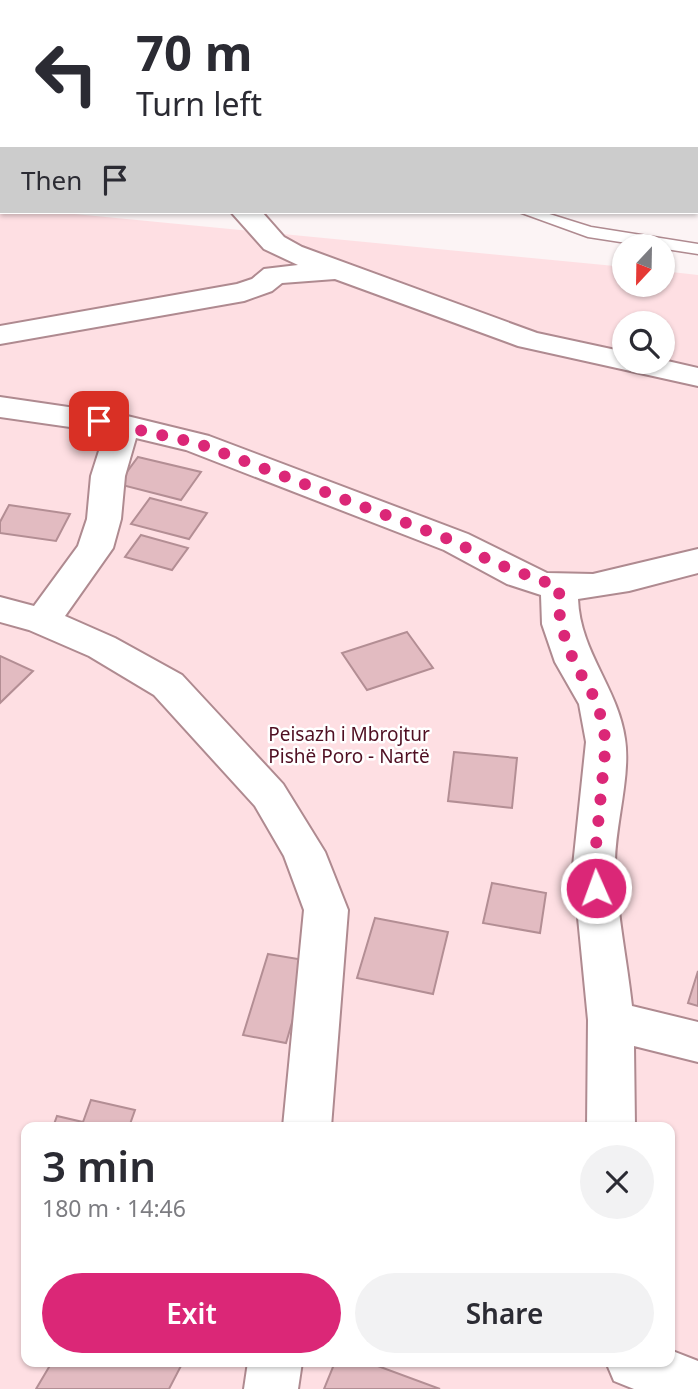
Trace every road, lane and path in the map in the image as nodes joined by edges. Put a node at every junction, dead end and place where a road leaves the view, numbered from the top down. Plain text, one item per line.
1 (248, 214) edge
2 (533, 214) edge
3 (272, 245) junction
4 (698, 249) edge
5 (344, 271) junction
6 (274, 275) junction
7 (0, 335) edge
8 (612, 359) edge
9 (675, 372) edge
10 (698, 377) edge
11 (0, 407) edge
12 (124, 425) junction
13 (698, 561) edge
14 (559, 587) junction
15 (0, 608) edge
16 (42, 621) junction
17 (611, 1020) junction
18 (698, 1041) edge
19 (307, 1122) edge
20 (611, 1122) edge
21 (274, 1367) edge
22 (649, 1367) edge
23 (686, 1379) edge
24 (271, 1389) edge

1 - 3 street
2 - 4 lane
3 - 5 street
3 - 6 street
5 - 6 street
5 - 8 street
6 - 7 street
9 - 10 street
11 - 12 street
12 - 14 street
12 - 16 street
13 - 14 street
14 - 17 street
15 - 16 street
16 - 19 street
17 - 18 street
17 - 20 street
21 - 24 street
22 - 23 street

